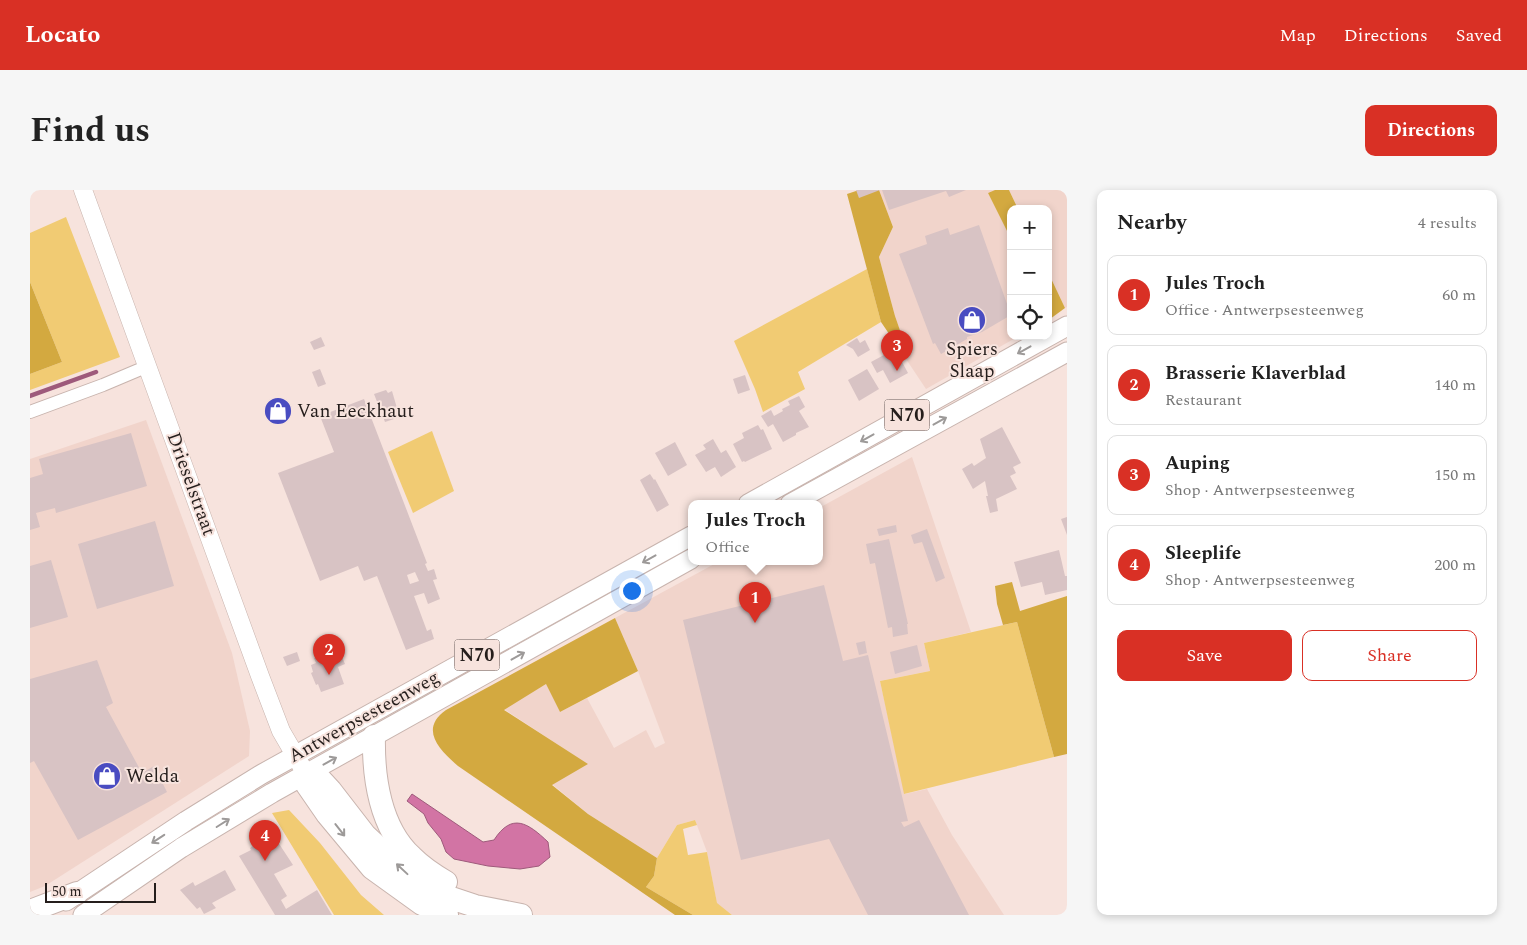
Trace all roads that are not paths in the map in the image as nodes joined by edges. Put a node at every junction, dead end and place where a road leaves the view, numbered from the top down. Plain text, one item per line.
1 (83, 190) edge
2 (1067, 326) edge
3 (1067, 352) edge
4 (148, 366) junction
5 (30, 412) edge
6 (894, 423) junction
7 (904, 441) junction
8 (755, 500) edge
9 (797, 500) edge
10 (688, 538) edge
11 (688, 562) edge
12 (605, 584) junction
13 (615, 602) junction
14 (374, 736) junction
15 (301, 765) junction
16 (77, 893) junction
17 (476, 906) junction
18 (30, 910) edge
19 (47, 915) edge
20 (84, 915) edge
21 (447, 915) edge
22 (521, 915) edge

1 - 4 street, Drieselstraat
2 -> 6 main road, N70
7 -> 3 main road, N70
4 - 5 street
4 - 15 street, Drieselstraat
6 - 7 main road
6 -> 8 main road, N70
7 - 9 main road, N70
10 -> 12 main road, Antwerpsesteenweg / N70
11 - 13 main road, Antwerpsesteenweg / N70
12 - 13 main road
12 - 15 main road, Antwerpsesteenweg / N70
14 -> 13 main road, Antwerpsesteenweg / N70
15 -> 14 main road, Antwerpsesteenweg / N70
14 - 17 highway
15 -> 16 main road, Antwerpsesteenweg / N70
17 -> 15 highway
20 -> 15 main road, Antwerpsesteenweg / N70
15 -> 21 highway
16 - 18 highway
16 - 19 main road, Antwerpsesteenweg / N70
17 - 22 highway

